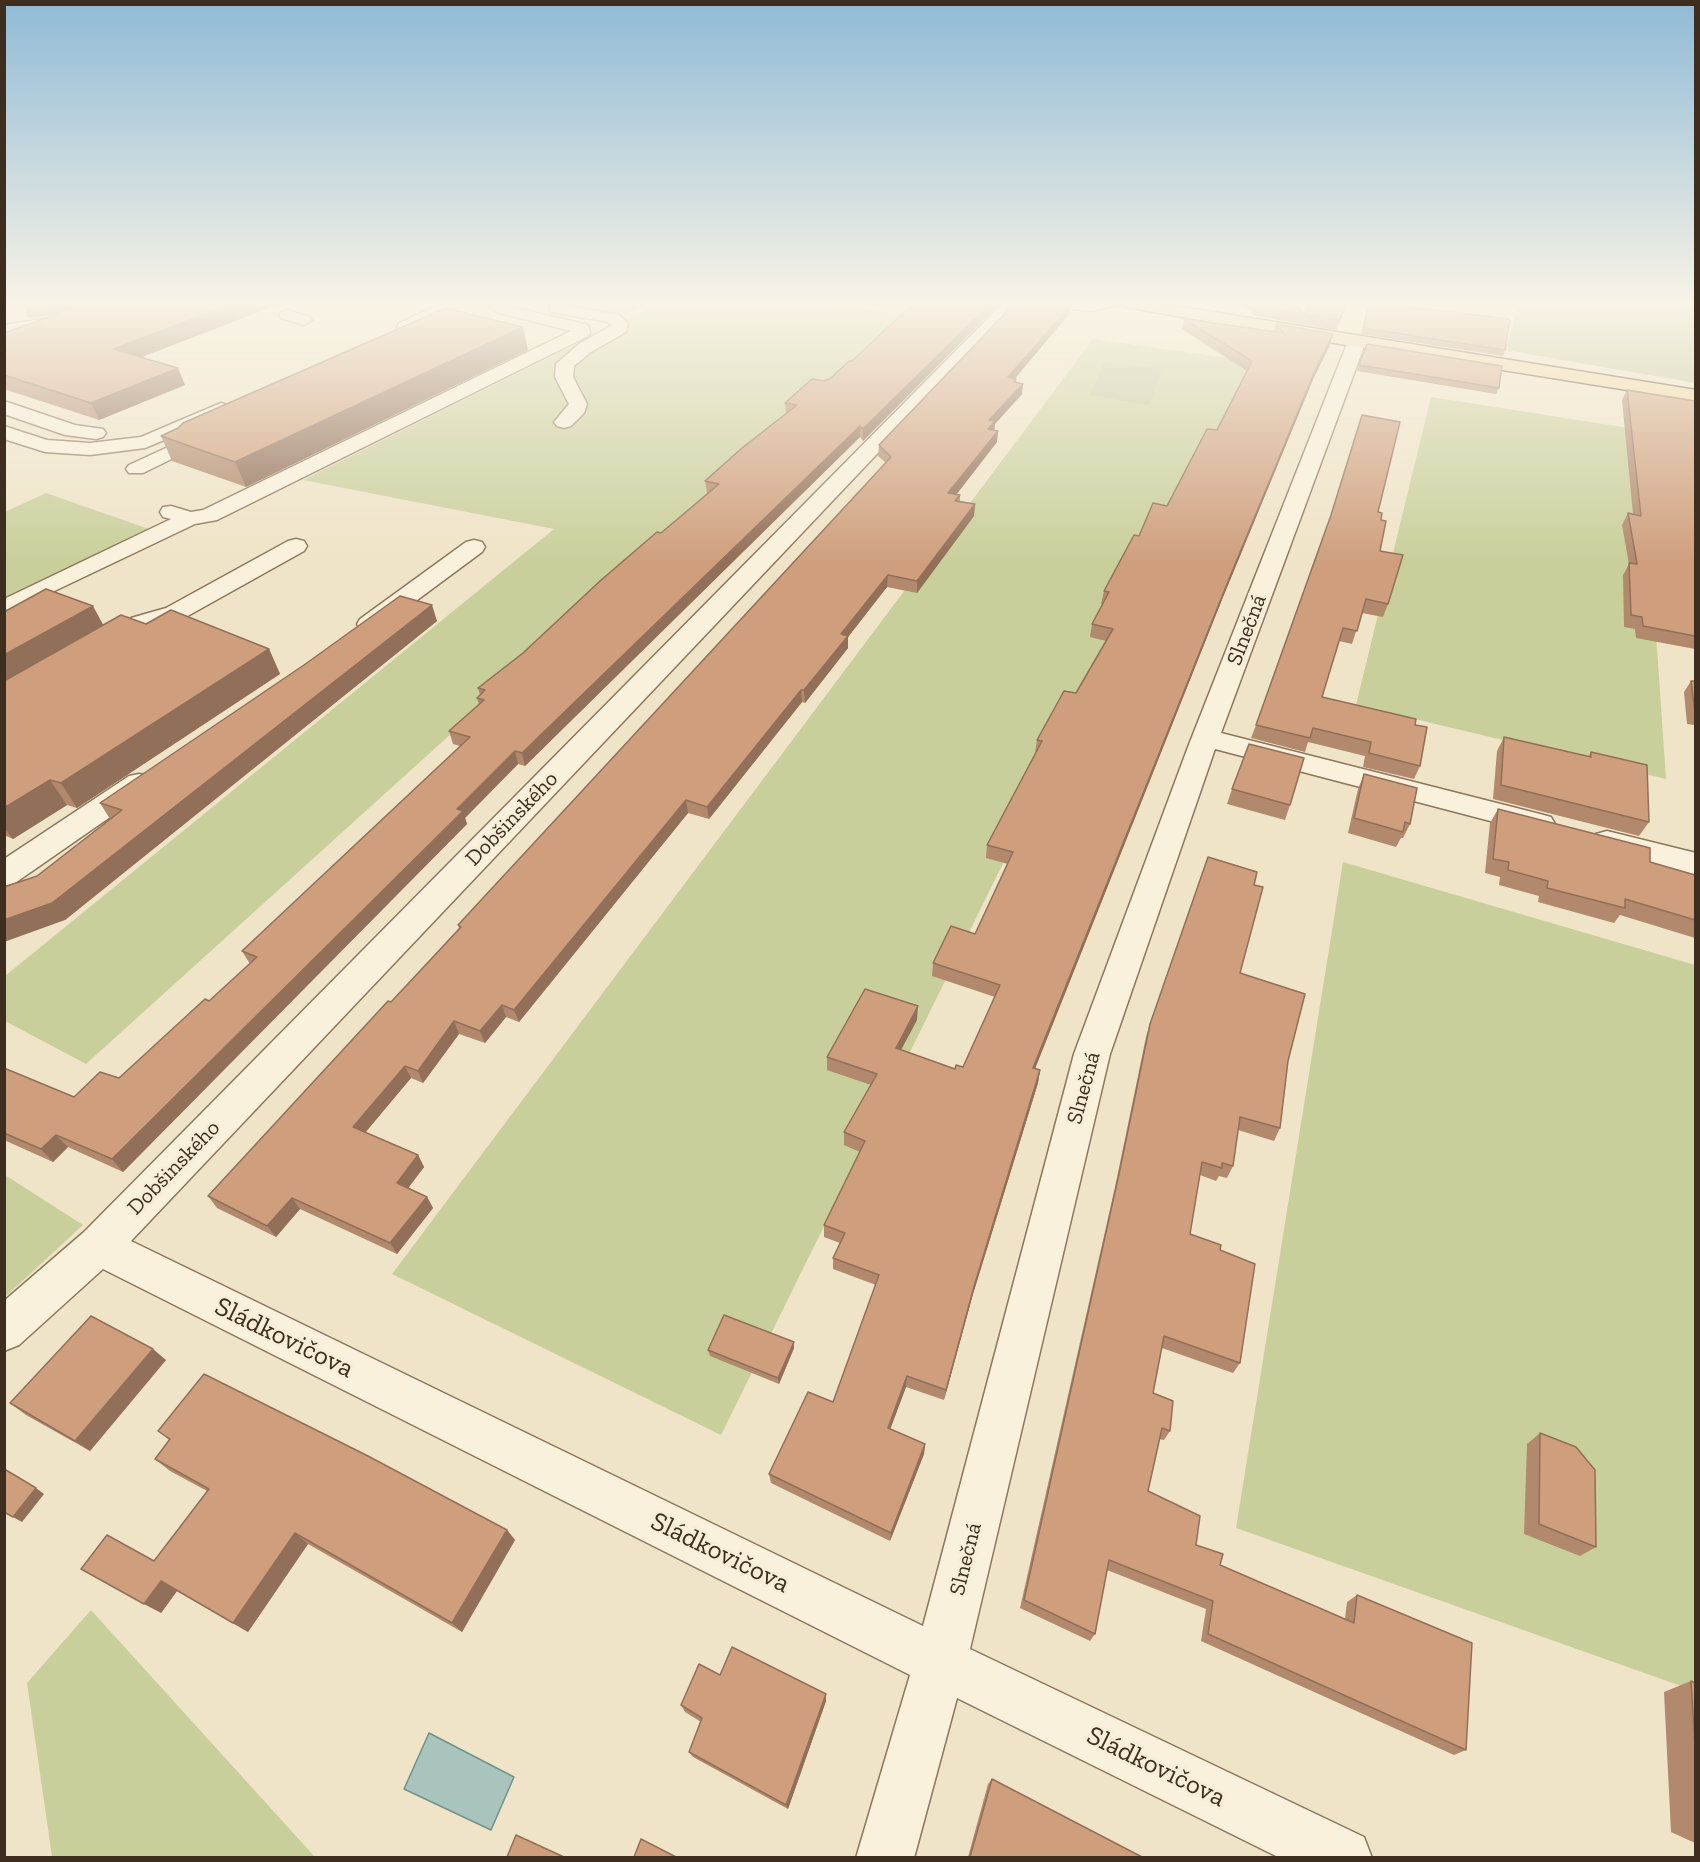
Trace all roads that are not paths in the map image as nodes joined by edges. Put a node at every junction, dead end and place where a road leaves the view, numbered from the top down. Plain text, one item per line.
1 (466, 389) edge
2 (570, 389) edge
3 (929, 389) edge
4 (1339, 389) edge
5 (1651, 389) edge
6 (1695, 396) edge
7 (236, 403) edge
8 (4, 407) edge
9 (564, 422) dead end
10 (231, 424) edge
11 (181, 426) junction
12 (4, 432) edge
13 (90, 449) junction
14 (296, 546) dead end
15 (474, 547) dead end
16 (4, 608) edge
17 (349, 639) edge
18 (82, 656) edge
19 (1206, 738) junction
20 (162, 768) edge
21 (1695, 864) edge
22 (4, 875) edge
23 (99, 1246) junction
24 (4, 1330) edge
25 (940, 1662) junction
26 (885, 1857) edge
27 (1343, 1857) edge

1 - 16 street
2 - 9 street
3 - 23 street, Dobšinského
4 - 19 street, Slnečná
5 - 6 main road
7 - 11 street
8 - 11 street
10 - 13 street
11 - 13 street
12 - 13 street
14 - 18 street
15 - 17 street
19 - 21 street
19 - 25 street, Slnečná
20 - 22 street
23 - 24 street, Dobšinského
23 - 25 street, Sládkovičova
25 - 26 street, Slnečná
25 - 27 street, Sládkovičova

